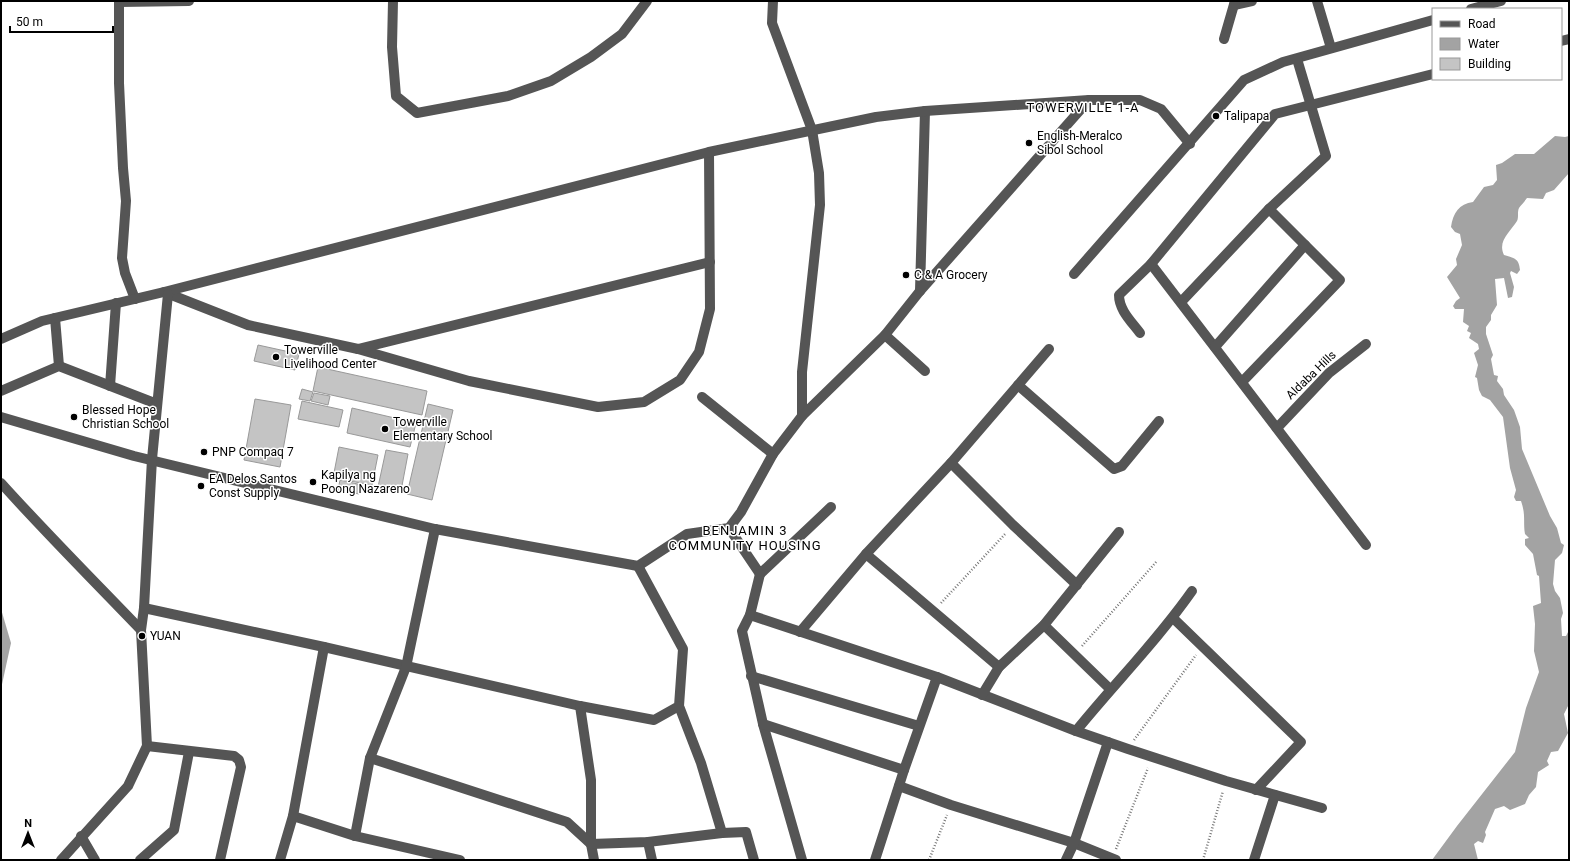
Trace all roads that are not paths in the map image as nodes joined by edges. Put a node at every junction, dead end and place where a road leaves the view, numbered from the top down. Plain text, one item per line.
1 (119, 1) edge
2 (189, 1) edge
3 (393, 1) edge
4 (647, 1) edge
5 (773, 1) edge
6 (1252, 1) edge
7 (1317, 1) edge
8 (1501, 1) edge
9 (1489, 2) edge
10 (1234, 3) edge
11 (1474, 8) edge
12 (1432, 20) edge
13 (1224, 39) dead end
14 (1331, 48) junction
15 (1297, 59) junction
16 (1432, 74) edge
17 (1089, 100) junction
18 (1312, 105) junction
19 (925, 111) junction
20 (812, 130) junction
21 (1190, 144) junction
22 (710, 152) junction
23 (1269, 209) junction
24 (1305, 245) junction
25 (710, 262) junction
26 (1151, 264) junction
27 (1074, 274) dead end
28 (920, 292) junction
29 (166, 293) junction
30 (135, 299) junction
31 (1181, 302) junction
32 (116, 303) junction
33 (55, 318) junction
34 (1140, 332) dead end
35 (885, 335) junction
36 (1, 339) edge
37 (1366, 344) dead end
38 (1215, 347) junction
39 (358, 349) junction
40 (1049, 349) dead end
41 (59, 366) junction
42 (925, 371) dead end
43 (1242, 382) junction
44 (1018, 384) junction
45 (110, 386) junction
46 (1, 391) edge
47 (702, 397) dead end
48 (157, 404) junction
49 (802, 416) junction
50 (1, 417) edge
51 (1159, 422) dead end
52 (1277, 428) junction
53 (773, 454) junction
54 (152, 459) junction
55 (951, 463) junction
56 (1, 483) edge
57 (831, 507) dead end
58 (729, 528) junction
59 (435, 529) junction
60 (1119, 532) dead end
61 (1366, 545) dead end
62 (866, 554) junction
63 (638, 566) junction
64 (760, 574) junction
65 (1077, 585) junction
66 (1192, 591) dead end
67 (144, 608) junction
68 (750, 615) junction
69 (1173, 618) junction
70 (1044, 625) junction
71 (141, 630) junction
72 (800, 632) junction
73 (324, 647) junction
74 (406, 667) junction
75 (999, 667) junction
76 (751, 676) junction
77 (937, 677) junction
78 (1110, 689) junction
79 (982, 695) junction
80 (580, 706) junction
81 (679, 706) junction
82 (763, 724) junction
83 (919, 726) junction
84 (1076, 731) junction
85 (1108, 742) junction
86 (147, 746) junction
87 (189, 752) junction
88 (370, 758) junction
89 (904, 770) junction
90 (899, 786) junction
91 (1256, 790) junction
92 (1275, 795) junction
93 (1322, 808) dead end
94 (293, 816) junction
95 (722, 833) junction
96 (81, 836) junction
97 (355, 836) junction
98 (648, 842) junction
99 (1074, 843) junction
100 (591, 844) junction
101 (442, 858) edge
102 (1114, 859) edge
103 (61, 860) edge
104 (95, 860) edge
105 (140, 860) edge
106 (220, 860) edge
107 (280, 860) edge
108 (460, 860) edge
109 (594, 860) edge
110 (652, 860) edge
111 (754, 860) edge
112 (802, 860) edge
113 (875, 860) edge
114 (1066, 860) edge
115 (1254, 860) edge

1 - 2 street
1 - 30 street
3 - 4 street
5 - 20 street
6 - 10 street
7 - 14 street
8 - 9 street
9 - 11 street
10 - 13 street
12 - 14 street
14 - 15 street
15 - 18 street
15 - 21 street
16 - 18 street
17 - 19 street
17 - 21 street
17 - 28 street
18 - 23 street
18 - 26 street
19 - 20 street
19 - 28 street
20 - 22 street
20 - 49 street
21 - 27 street
22 - 25 street
22 - 29 street
23 - 24 street
23 - 31 street
24 - 38 street
24 - 43 street
25 - 39 street
25 - 39 street
26 - 31 street
26 - 34 street
28 - 35 street
29 - 30 street
29 - 39 street
29 - 48 street
30 - 32 street
31 - 38 street
32 - 33 street
32 - 45 street
33 - 36 street
33 - 41 street
35 - 42 street
35 - 49 street
37 - 52 street, Aldaba Hills
38 - 43 street
40 - 44 street
41 - 45 street
41 - 46 street
43 - 52 street
44 - 51 street
44 - 55 street
45 - 48 street
47 - 53 street
48 - 54 street
49 - 53 street
50 - 54 street
52 - 61 street
53 - 58 street
54 - 59 street
54 - 67 street
55 - 62 street
55 - 65 street
56 - 71 street
57 - 64 street
58 - 63 street
58 - 64 street
59 - 63 street
59 - 74 street
60 - 65 street
62 - 72 street
62 - 75 street
63 - 81 street
64 - 68 street
65 - 70 street
66 - 69 street
67 - 71 street
67 - 73 street
68 - 72 street
68 - 76 street
69 - 78 street
69 - 91 street
70 - 75 street
70 - 78 street
71 - 86 street
72 - 77 street
73 - 74 street
73 - 94 street
74 - 80 street
74 - 88 street
75 - 79 street
76 - 82 street
76 - 83 street
77 - 79 street
77 - 83 street
78 - 84 street
79 - 84 street
80 - 81 street
80 - 100 street
81 - 95 street
82 - 89 street
82 - 112 street
83 - 89 street
84 - 85 street
85 - 91 street
85 - 99 street
86 - 87 street
86 - 96 street
87 - 105 street
87 - 106 street
88 - 97 street
88 - 100 street
89 - 90 street
90 - 99 street
90 - 113 street
91 - 92 street
92 - 93 street
92 - 115 street
94 - 97 street
94 - 107 street
95 - 98 street
95 - 111 street
96 - 103 street
96 - 104 street
97 - 101 street
98 - 100 street
98 - 110 street
99 - 102 street
99 - 114 street
100 - 109 street
101 - 108 street

